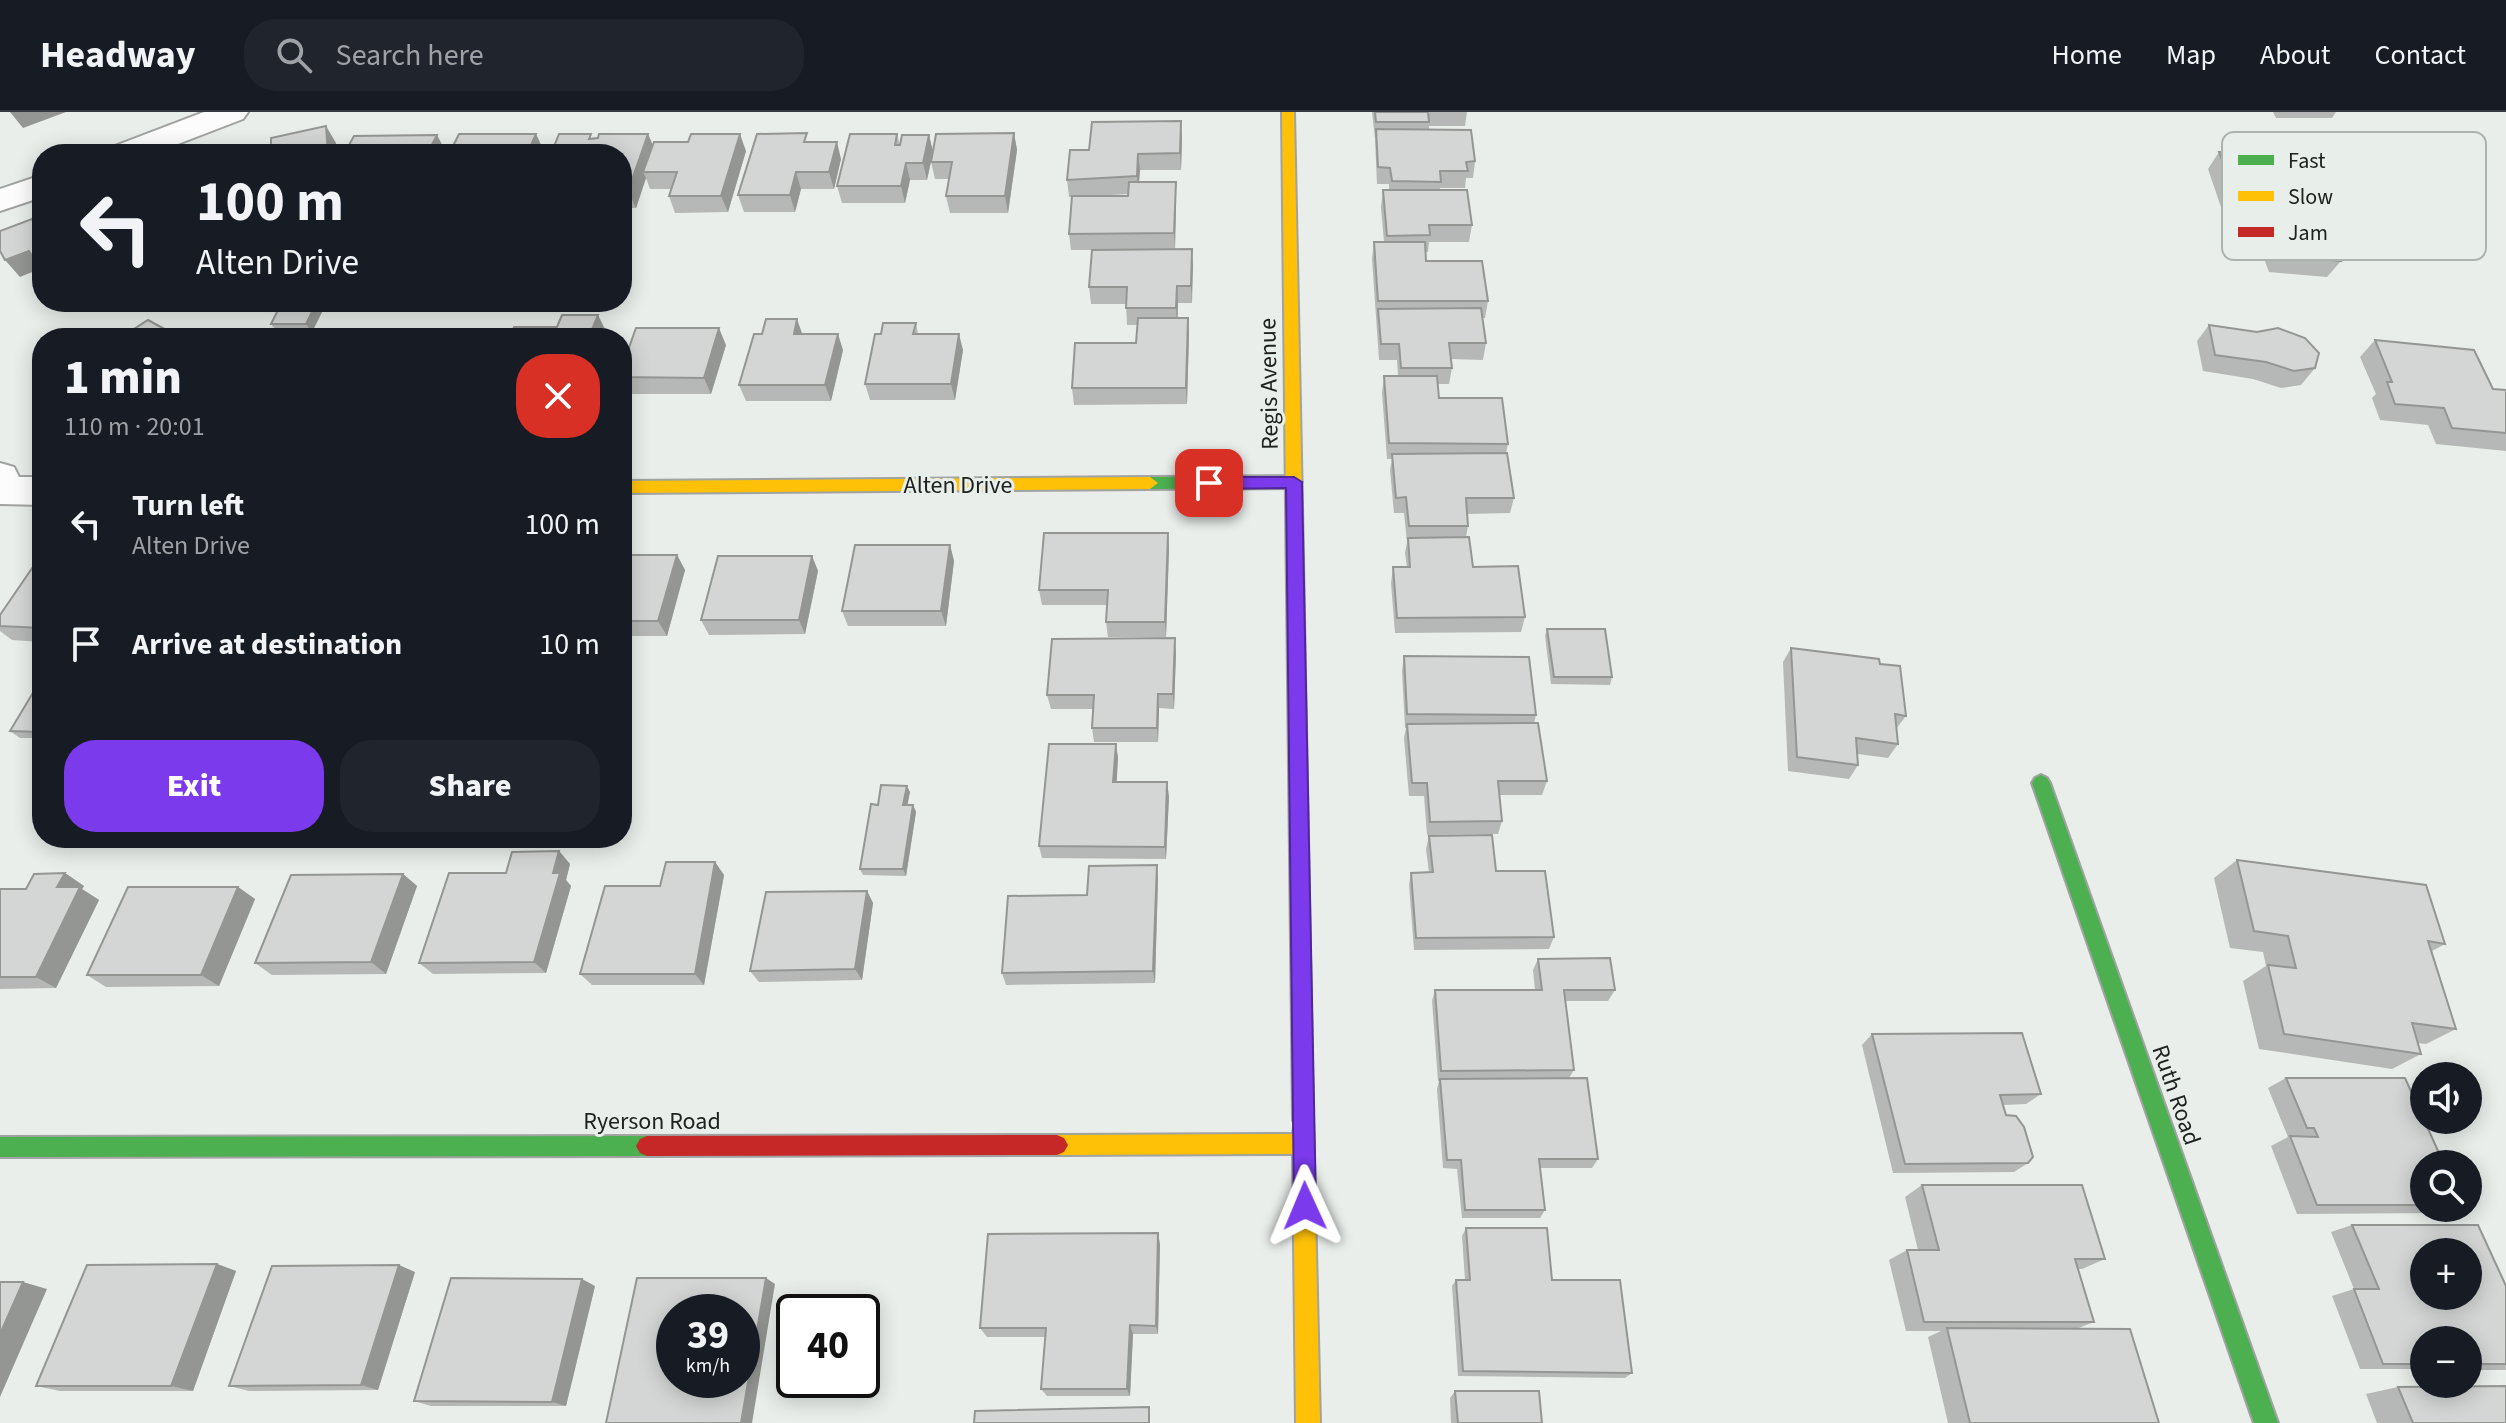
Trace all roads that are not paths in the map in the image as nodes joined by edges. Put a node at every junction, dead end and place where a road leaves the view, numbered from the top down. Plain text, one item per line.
1 (232, 112) edge
2 (1288, 112) edge
3 (149, 144) edge
4 (32, 189) edge
5 (0, 201) edge
6 (0, 477) edge
7 (1294, 482) junction
8 (632, 487) edge
9 (32, 491) edge
10 (2041, 783) dead end
11 (1304, 1144) junction
12 (0, 1147) edge
13 (1308, 1423) edge
14 (2266, 1423) edge

1 - 3 street
2 - 7 street, Regis Avenue
4 - 5 street
6 - 9 street
7 - 8 street, Alten Drive
7 - 11 street, Regis Avenue
10 - 14 street, Ruth Road
11 - 12 street, Ryerson Road
11 - 13 street, Regis Avenue

